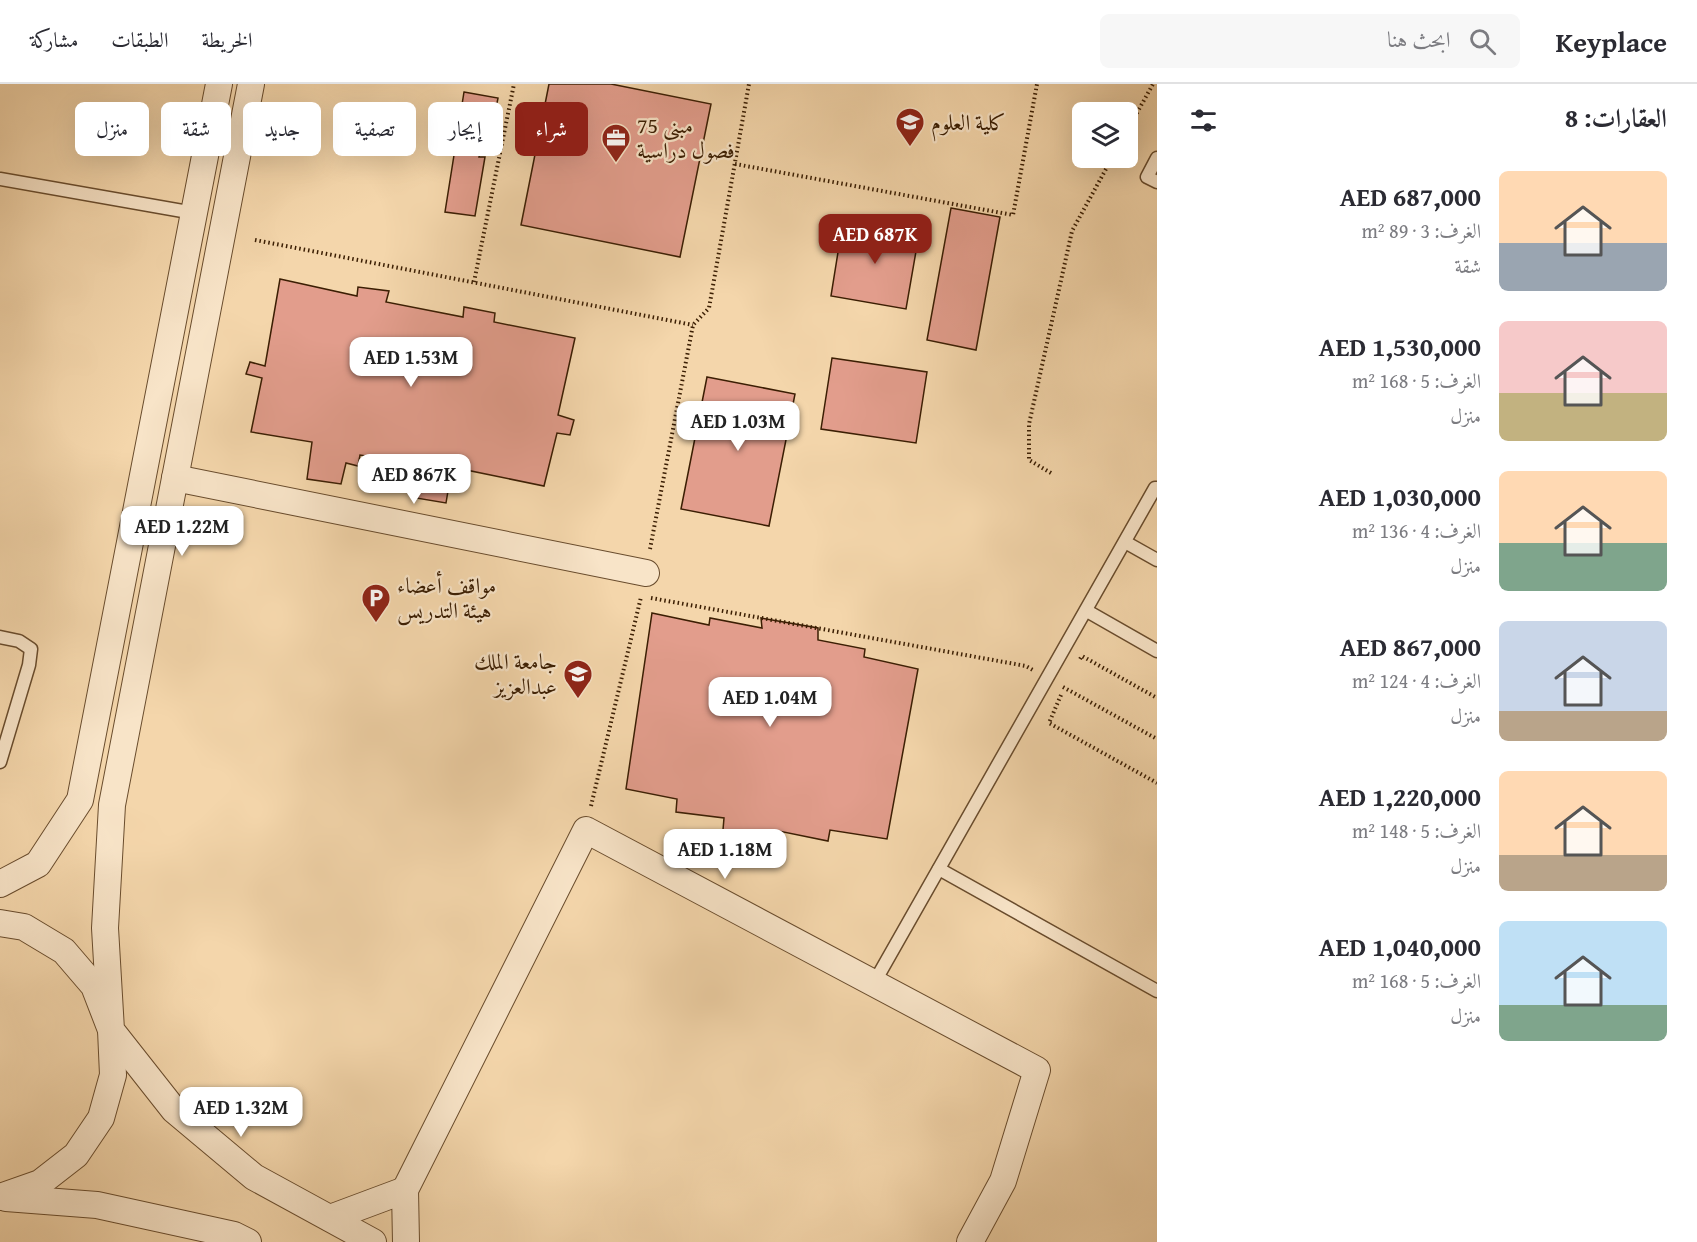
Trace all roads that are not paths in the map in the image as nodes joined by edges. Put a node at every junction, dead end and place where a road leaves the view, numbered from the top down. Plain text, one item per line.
1 (219, 84) edge
2 (251, 84) edge
3 (1157, 158) edge
4 (0, 179) edge
5 (1157, 182) edge
6 (194, 213) junction
7 (175, 478) junction
8 (1157, 488) edge
9 (1125, 542) junction
10 (1157, 560) edge
11 (643, 585) road end
12 (1086, 611) junction
13 (0, 637) edge
14 (1157, 651) edge
15 (0, 762) edge
16 (939, 869) junction
17 (0, 884) edge
18 (0, 923) edge
19 (874, 983) junction
20 (1157, 991) edge
21 (111, 1030) junction
22 (405, 1190) junction
23 (0, 1197) edge
24 (330, 1218) junction
25 (248, 1242) edge
26 (373, 1242) edge
27 (406, 1242) edge
28 (970, 1242) edge

1 - 6 street
2 - 7 street
3 - 5 lane
4 - 6 lane
6 - 17 street
7 - 11 street
7 - 21 street
8 - 9 lane
9 - 10 lane
9 - 12 lane
12 - 14 lane
12 - 16 lane
13 - 15 lane
16 - 19 lane
16 - 20 lane
18 - 21 street
19 - 22 street
19 - 28 street
21 - 23 street
21 - 24 street
22 - 24 street
22 - 27 street
23 - 25 street
24 - 26 street

